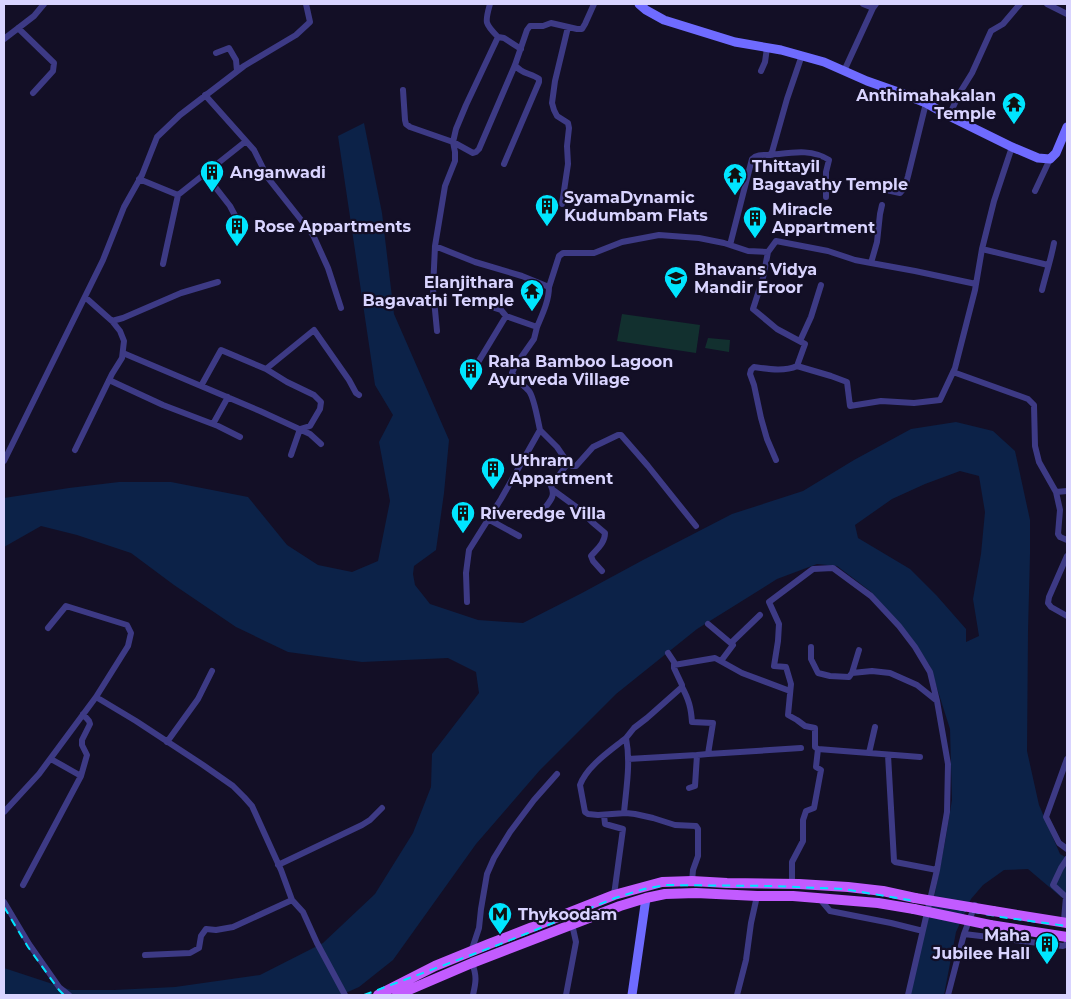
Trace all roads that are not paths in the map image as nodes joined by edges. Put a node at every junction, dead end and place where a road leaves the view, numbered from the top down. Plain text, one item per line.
1 (44, 4) edge
2 (306, 4) edge
3 (490, 4) edge
4 (594, 4) edge
5 (639, 4) edge
6 (863, 4) edge
7 (1020, 4) edge
8 (1047, 4) edge
9 (874, 6) edge
10 (1067, 14) edge
11 (568, 27) junction
12 (18, 28) junction
13 (498, 37) junction
14 (4, 38) edge
15 (767, 48) junction
16 (521, 49) junction
17 (216, 53) dead end
18 (802, 55) junction
19 (516, 65) junction
20 (237, 71) junction
21 (761, 71) dead end
22 (844, 71) junction
23 (403, 90) dead end
24 (33, 93) dead end
25 (205, 95) junction
26 (926, 103) junction
27 (949, 116) junction
28 (1067, 127) edge
29 (246, 141) junction
30 (453, 142) junction
31 (1012, 147) junction
32 (770, 155) junction
33 (1050, 159) junction
34 (504, 164) dead end
35 (205, 174) junction
36 (139, 179) junction
37 (868, 186) dead end
38 (1035, 191) dead end
39 (178, 195) junction
40 (826, 197) dead end
41 (562, 204) dead end
42 (882, 205) dead end
43 (241, 227) dead end
44 (1054, 243) dead end
45 (730, 245) junction
46 (435, 246) junction
47 (982, 249) junction
48 (768, 252) junction
49 (871, 263) junction
50 (163, 264) dead end
51 (1048, 265) junction
52 (218, 282) dead end
53 (976, 284) junction
54 (821, 285) dead end
55 (549, 287) junction
56 (1042, 290) dead end
57 (85, 297) junction
58 (472, 301) dead end
59 (341, 308) dead end
60 (506, 316) junction
61 (112, 320) junction
62 (537, 328) junction
63 (437, 331) dead end
64 (800, 341) junction
65 (122, 353) junction
66 (797, 366) junction
67 (266, 369) junction
68 (474, 369) dead end
69 (953, 372) junction
70 (109, 380) junction
71 (201, 386) junction
72 (360, 395) dead end
73 (228, 398) junction
74 (214, 424) junction
75 (300, 429) junction
76 (540, 430) junction
77 (240, 438) dead end
78 (321, 444) dead end
79 (75, 450) dead end
80 (291, 455) dead end
81 (776, 460) dead end
82 (4, 461) edge
83 (568, 463) junction
84 (553, 490) junction
85 (1067, 491) edge
86 (1056, 492) junction
87 (544, 509) dead end
88 (488, 519) junction
89 (696, 526) dead end
90 (519, 536) dead end
91 (1067, 540) edge
92 (1067, 556) edge
93 (602, 571) dead end
94 (467, 602) dead end
95 (760, 615) dead end
96 (1067, 616) edge
97 (708, 624) dead end
98 (48, 628) dead end
99 (730, 643) junction
100 (811, 647) dead end
101 (859, 650) dead end
102 (668, 653) dead end
103 (721, 661) junction
104 (674, 665) junction
105 (212, 671) dead end
106 (852, 673) junction
107 (682, 687) junction
108 (790, 691) junction
109 (96, 697) junction
110 (937, 701) junction
111 (83, 714) junction
112 (875, 727) dead end
113 (626, 738) junction
114 (167, 742) junction
115 (802, 748) dead end
116 (818, 749) junction
117 (869, 753) junction
118 (708, 754) junction
119 (697, 755) junction
120 (888, 755) junction
121 (920, 757) dead end
122 (51, 759) junction
123 (628, 759) junction
124 (1067, 759) edge
125 (556, 774) dead end
126 (81, 776) junction
127 (689, 788) dead end
128 (382, 808) dead end
129 (4, 812) edge
130 (624, 813) junction
131 (604, 814) junction
132 (1067, 850) edge
133 (1067, 858) edge
134 (278, 865) junction
135 (937, 870) junction
136 (692, 880) junction
137 (738, 883) junction
138 (792, 884) junction
139 (23, 885) dead end
140 (811, 885) junction
141 (737, 894) junction
142 (614, 895) junction
143 (757, 896) junction
144 (931, 896) junction
145 (646, 898) junction
146 (819, 898) junction
147 (292, 900) junction
148 (4, 902) edge
149 (1066, 921) edge
150 (572, 924) junction
151 (923, 930) junction
152 (964, 934) junction
153 (1067, 937) edge
154 (1067, 942) edge
155 (471, 952) junction
156 (144, 955) dead end
157 (472, 963) junction
158 (69, 995) edge
159 (345, 995) edge
160 (378, 995) edge
161 (397, 995) edge
162 (473, 995) edge
163 (566, 995) edge
164 (632, 995) edge
165 (737, 995) edge
166 (908, 995) edge
167 (948, 995) edge

1 - 12 street
2 - 20 street
3 - 13 street
4 - 11 street
5 - 15 street
6 - 9 street
7 - 27 street
8 - 10 street
9 - 22 street
11 - 16 street
11 - 41 street
12 - 14 street
12 - 24 street
13 - 16 street
13 - 30 street
15 - 18 street
15 - 21 street
16 - 19 street
17 - 20 street
18 - 22 street
18 - 32 street
19 - 30 street
19 - 34 street
20 - 25 street
22 - 26 street
23 - 30 street
25 - 29 street
25 - 36 street
26 - 27 street
26 - 37 street
27 - 31 street
28 - 33 street
29 - 35 street
29 - 59 street
30 - 46 street
31 - 33 street
31 - 47 street
32 - 40 street
32 - 45 street
33 - 38 street
35 - 39 street
35 - 43 street
36 - 39 street
36 - 57 street
39 - 50 street
42 - 49 street
44 - 51 street
45 - 48 street
45 - 55 street
46 - 55 street
46 - 63 street
47 - 51 street
47 - 53 street
48 - 49 street
48 - 64 street
49 - 53 street
51 - 56 street
52 - 61 street
53 - 69 street
54 - 64 street
55 - 62 street
57 - 61 street
57 - 82 street
58 - 60 street
60 - 62 street
60 - 68 street
61 - 65 street
62 - 76 street
64 - 66 street
65 - 70 street
65 - 71 street
66 - 69 street
66 - 81 street
67 - 71 street
67 - 72 street
67 - 75 street
69 - 86 street
70 - 74 street
70 - 79 street
71 - 73 street
73 - 74 street
73 - 75 street
74 - 77 street
75 - 78 street
75 - 80 street
76 - 83 street
76 - 88 street
83 - 84 street
83 - 89 street
84 - 87 street
84 - 93 street
85 - 86 street
86 - 91 street
88 - 90 street
88 - 94 street
92 - 96 street
95 - 99 street
97 - 99 street
98 - 109 street
99 - 103 street
100 - 106 street
101 - 106 street
102 - 104 street
103 - 104 street
103 - 108 street
104 - 107 street
105 - 114 street
106 - 110 street
107 - 113 street
107 - 118 street
108 - 110 street
108 - 116 street
109 - 111 street
109 - 114 street
110 - 135 street
111 - 122 street
111 - 126 street
112 - 117 street
113 - 123 street
113 - 131 street
114 - 134 street
115 - 118 street
116 - 117 street
116 - 138 street
117 - 120 street
118 - 119 street
119 - 123 street
119 - 127 street
120 - 121 street
120 - 135 street
122 - 126 street
122 - 129 street
123 - 130 street
124 - 132 street
125 - 155 street
126 - 139 street
128 - 134 street
130 - 131 street
130 - 136 street
131 - 142 street
133 - 149 street
134 - 147 street
135 - 144 street
136 - 137 main road
136 - 142 main road
137 - 138 main road
137 - 141 main road
138 - 140 main road
140 - 144 street
140 - 149 main road, bridge
141 - 143 main road
141 - 145 main road
142 - 155 main road
143 - 146 main road
143 - 165 street
144 - 151 street
145 - 150 main road
145 - 164 street
146 - 151 street
146 - 153 main road, bridge
147 - 156 street
147 - 159 street
148 - 158 street
149 - 152 street
150 - 157 main road
150 - 163 street
151 - 166 street
152 - 154 street
152 - 167 street
155 - 160 main road
157 - 161 main road
157 - 162 street

